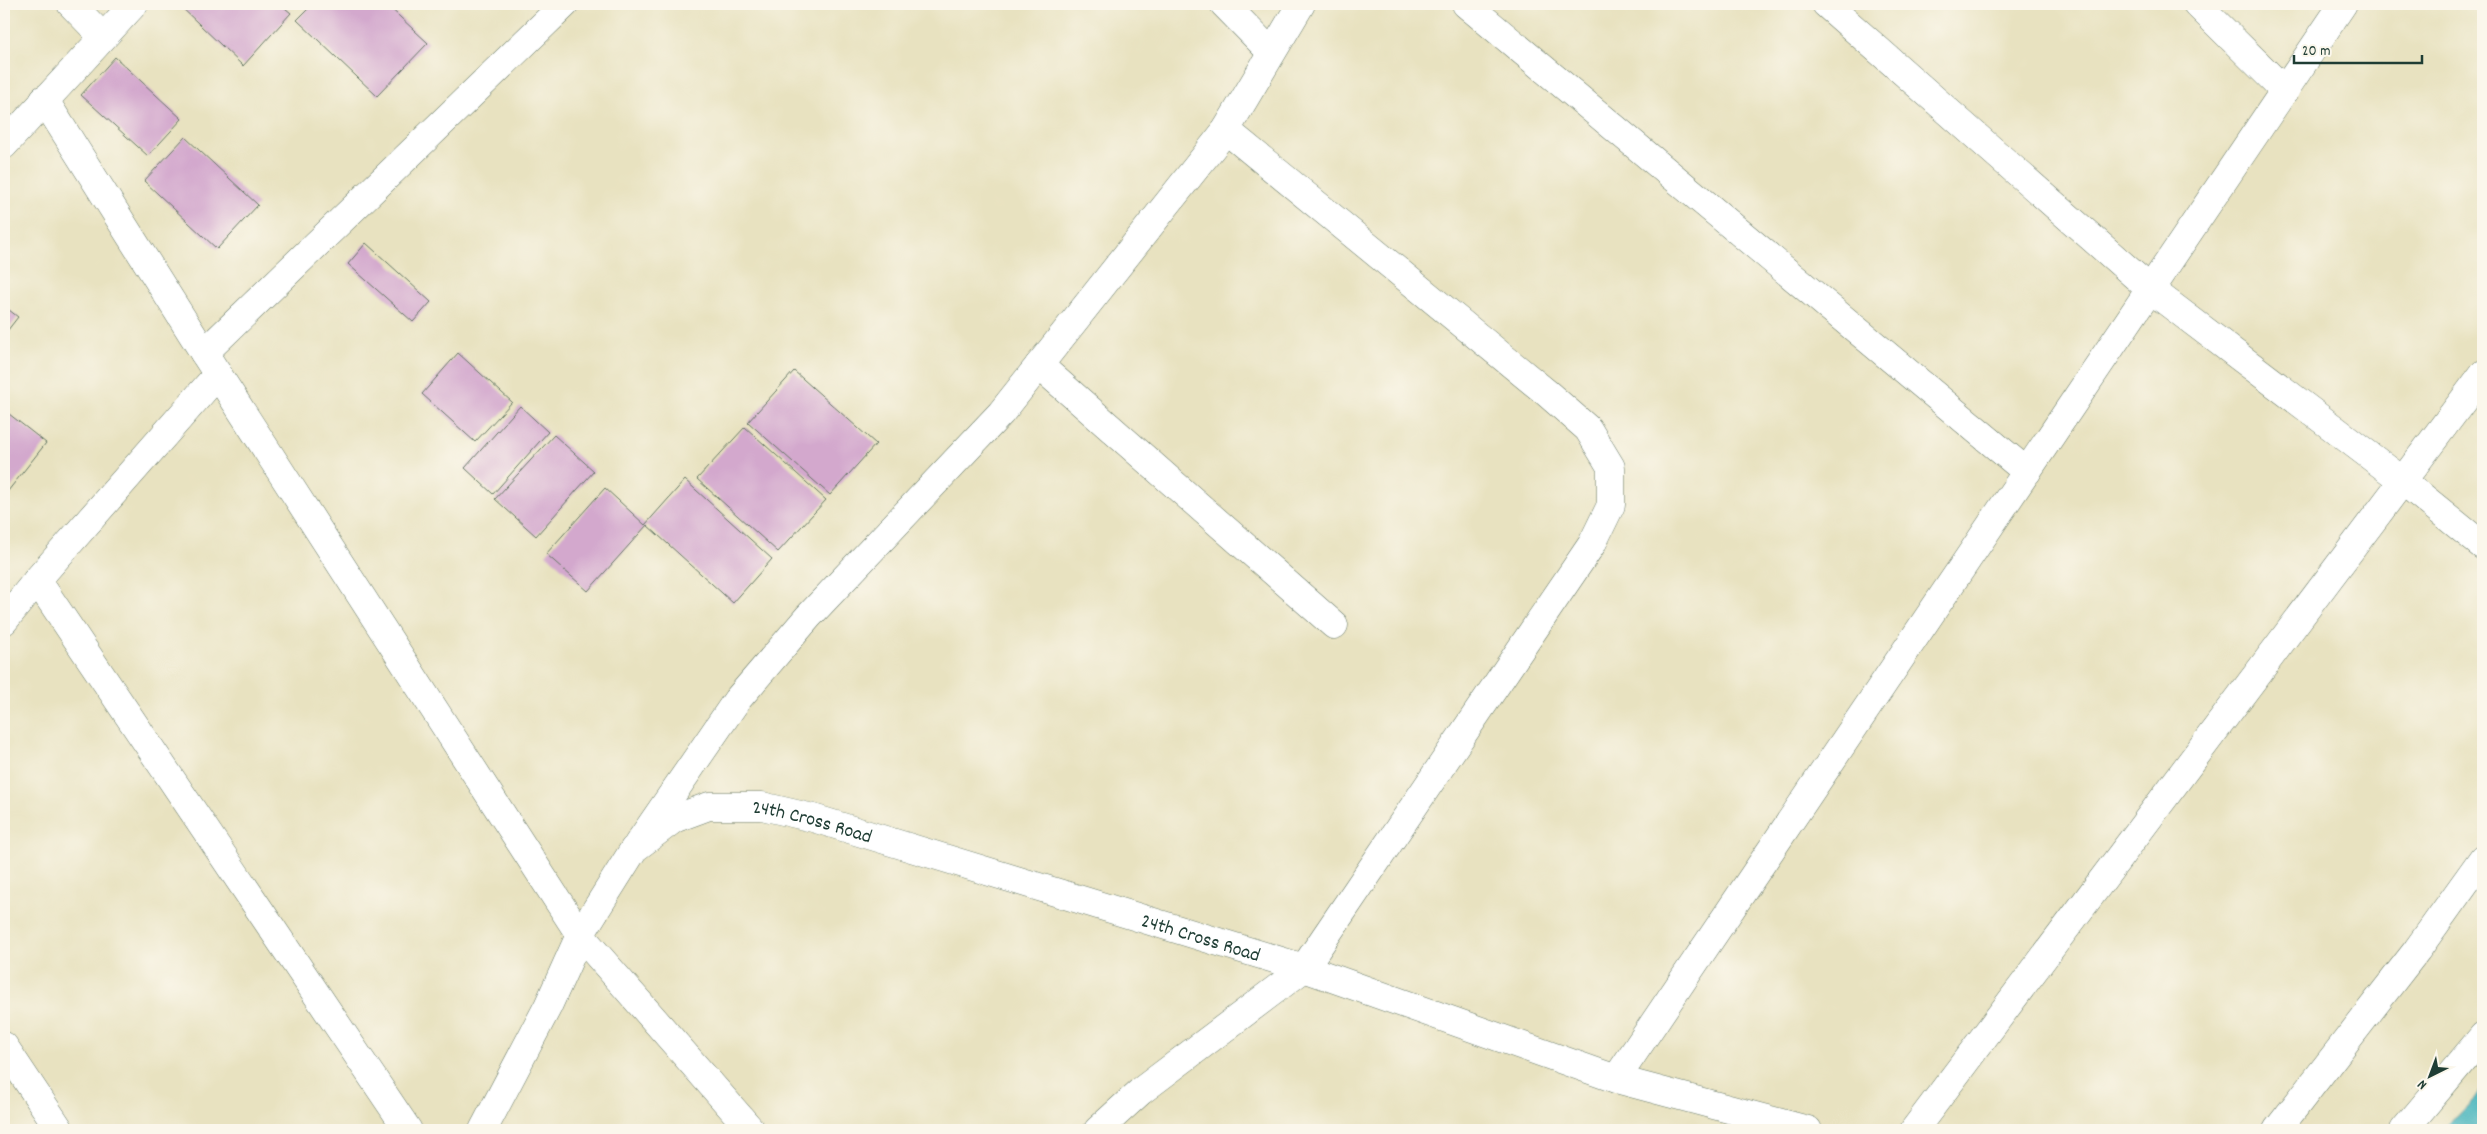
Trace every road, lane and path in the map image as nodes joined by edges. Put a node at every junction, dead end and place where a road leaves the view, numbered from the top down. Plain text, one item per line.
1 (71, 4) edge
2 (134, 4) edge
3 (565, 4) edge
4 (1224, 4) edge
5 (1301, 4) edge
6 (1466, 4) edge
7 (1826, 4) edge
8 (2197, 4) edge
9 (2343, 4) edge
10 (103, 37) junction
11 (1271, 52) junction
12 (2285, 90) junction
13 (44, 99) junction
14 (1226, 130) junction
15 (4, 145) edge
16 (2150, 289) junction
17 (211, 364) junction
18 (1039, 365) junction
19 (2483, 374) edge
20 (2027, 472) junction
21 (2403, 481) junction
22 (2483, 546) edge
23 (37, 580) junction
24 (4, 621) edge
25 (1334, 625) dead end
26 (634, 849) junction
27 (2483, 858) edge
28 (580, 935) junction
29 (1304, 968) junction
30 (2483, 1036) edge
31 (4, 1046) edge
32 (1616, 1079) junction
33 (60, 1130) edge
34 (408, 1130) edge
35 (483, 1130) edge
36 (751, 1130) edge
37 (1098, 1130) edge
38 (1808, 1130) edge
39 (1914, 1130) edge
40 (2277, 1130) edge
41 (2404, 1130) edge

1 - 10 street
2 - 10 street
3 - 17 street
4 - 11 street
5 - 11 street
6 - 20 street
7 - 16 street
8 - 12 street
9 - 12 street
10 - 13 street
11 - 14 street
12 - 16 street
13 - 15 street
13 - 17 street
14 - 18 street
14 - 29 street
16 - 20 street
16 - 21 street
17 - 23 street
17 - 28 street
18 - 25 street
18 - 26 street
19 - 21 street
20 - 32 street
21 - 22 street
21 - 39 street
23 - 24 street
23 - 34 street
26 - 28 street, 24th Cross Road
26 - 29 street, 24th Cross Road
27 - 40 street
28 - 35 street, 24th Cross Road
28 - 36 street
29 - 32 street, 24th Cross Road
29 - 37 street
30 - 41 street
31 - 33 street
32 - 38 street, 24th Cross Road

